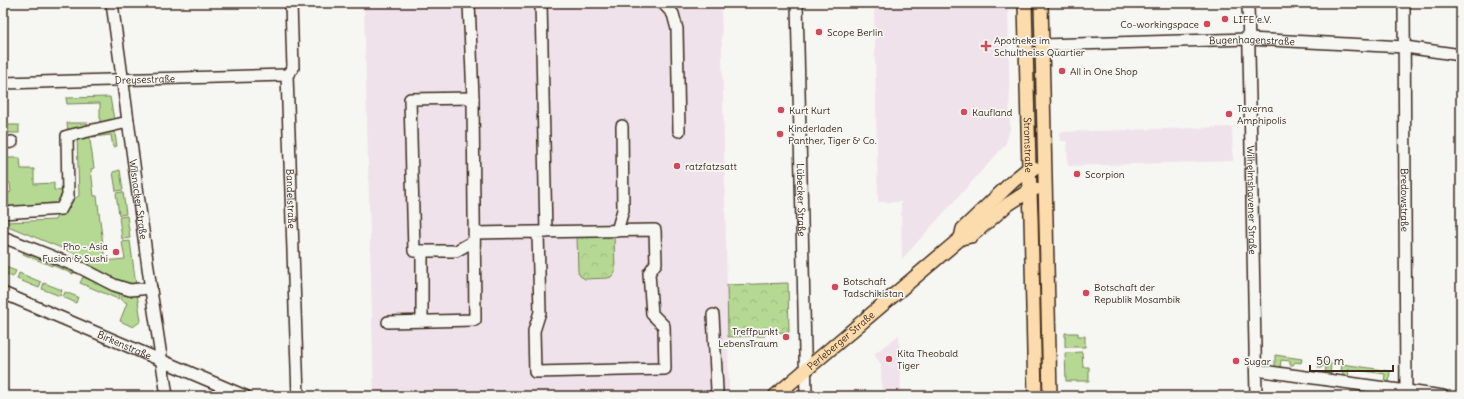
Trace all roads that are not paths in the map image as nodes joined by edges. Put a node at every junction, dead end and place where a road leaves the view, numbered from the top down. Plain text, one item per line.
1 (112, 3) edge
2 (290, 3) edge
3 (469, 3) edge
4 (541, 3) edge
5 (663, 3) edge
6 (797, 3) edge
7 (1025, 3) edge
8 (1041, 3) edge
9 (1248, 3) edge
10 (1404, 3) edge
11 (1249, 39) junction
12 (1042, 45) junction
13 (1405, 48) junction
14 (1461, 54) edge
15 (287, 75) junction
16 (122, 80) junction
17 (3, 83) edge
18 (473, 98) junction
19 (128, 122) junction
20 (622, 126) dead end
21 (679, 131) dead end
22 (1029, 168) junction
23 (1044, 168) junction
24 (1045, 187) junction
25 (1030, 190) junction
26 (3, 213) edge
27 (617, 231) junction
28 (542, 232) junction
29 (3, 236) edge
30 (474, 237) junction
31 (961, 238) junction
32 (422, 251) junction
33 (1047, 286) junction
34 (1032, 287) junction
35 (151, 288) junction
36 (3, 293) edge
37 (713, 314) dead end
38 (422, 321) junction
39 (388, 322) dead end
40 (162, 360) junction
41 (1256, 370) junction
42 (805, 371) junction
43 (1406, 393) edge
44 (167, 396) edge
45 (245, 396) edge
46 (298, 396) edge
47 (715, 396) edge
48 (775, 396) edge
49 (806, 396) edge
50 (1035, 396) edge
51 (1050, 396) edge
52 (1256, 396) edge
53 (1443, 396) edge

1 - 16 street, Wilsnacker Straße
2 - 15 street, Bandelstraße
3 - 18 street
4 - 28 street
5 - 21 street
6 - 42 street, Lübecker Straße
7 - 22 main road, Stromstraße
8 - 12 main road, Stromstraße
9 - 11 street, Wilhelmshavener Straße
10 - 13 street, Bredowstraße
11 - 12 street, Bugenhagenstraße
11 - 13 street, Bugenhagenstraße
11 - 41 street, Wilhelmshavener Straße
12 - 23 main road, Stromstraße
13 - 14 street, Bugenhagenstraße
13 - 43 street, Bredowstraße
15 - 16 street, Dreysestraße
15 - 46 street, Bandelstraße
16 - 17 street, Dreysestraße
16 - 19 street, Wilsnacker Straße
18 - 30 street
18 - 32 street
19 - 26 street
19 - 35 street, Wilsnacker Straße
20 - 27 street
22 - 23 main road
22 - 25 main road, Stromstraße
22 - 31 main road, Perleberger Straße
23 - 24 main road, Stromstraße
24 - 25 main road, Perleberger Straße
24 - 33 main road, Stromstraße
25 - 31 main road, Perleberger Straße
25 - 34 main road, Stromstraße
27 - 28 street
27 - 28 street
28 - 30 street
29 - 35 street
30 - 32 street
30 - 38 street
31 - 42 main road, Perleberger Straße
32 - 38 street
33 - 34 street
33 - 51 main road, Stromstraße
34 - 50 main road, Stromstraße
35 - 40 street, Wilsnacker Straße
36 - 40 street, Birkenstraße
37 - 47 street
38 - 39 street
40 - 44 street, Wilsnacker Straße
40 - 45 street, Birkenstraße
41 - 43 street
41 - 52 street, Wilhelmshavener Straße
42 - 48 main road, Perleberger Straße
42 - 49 street, Lübecker Straße
43 - 53 street

